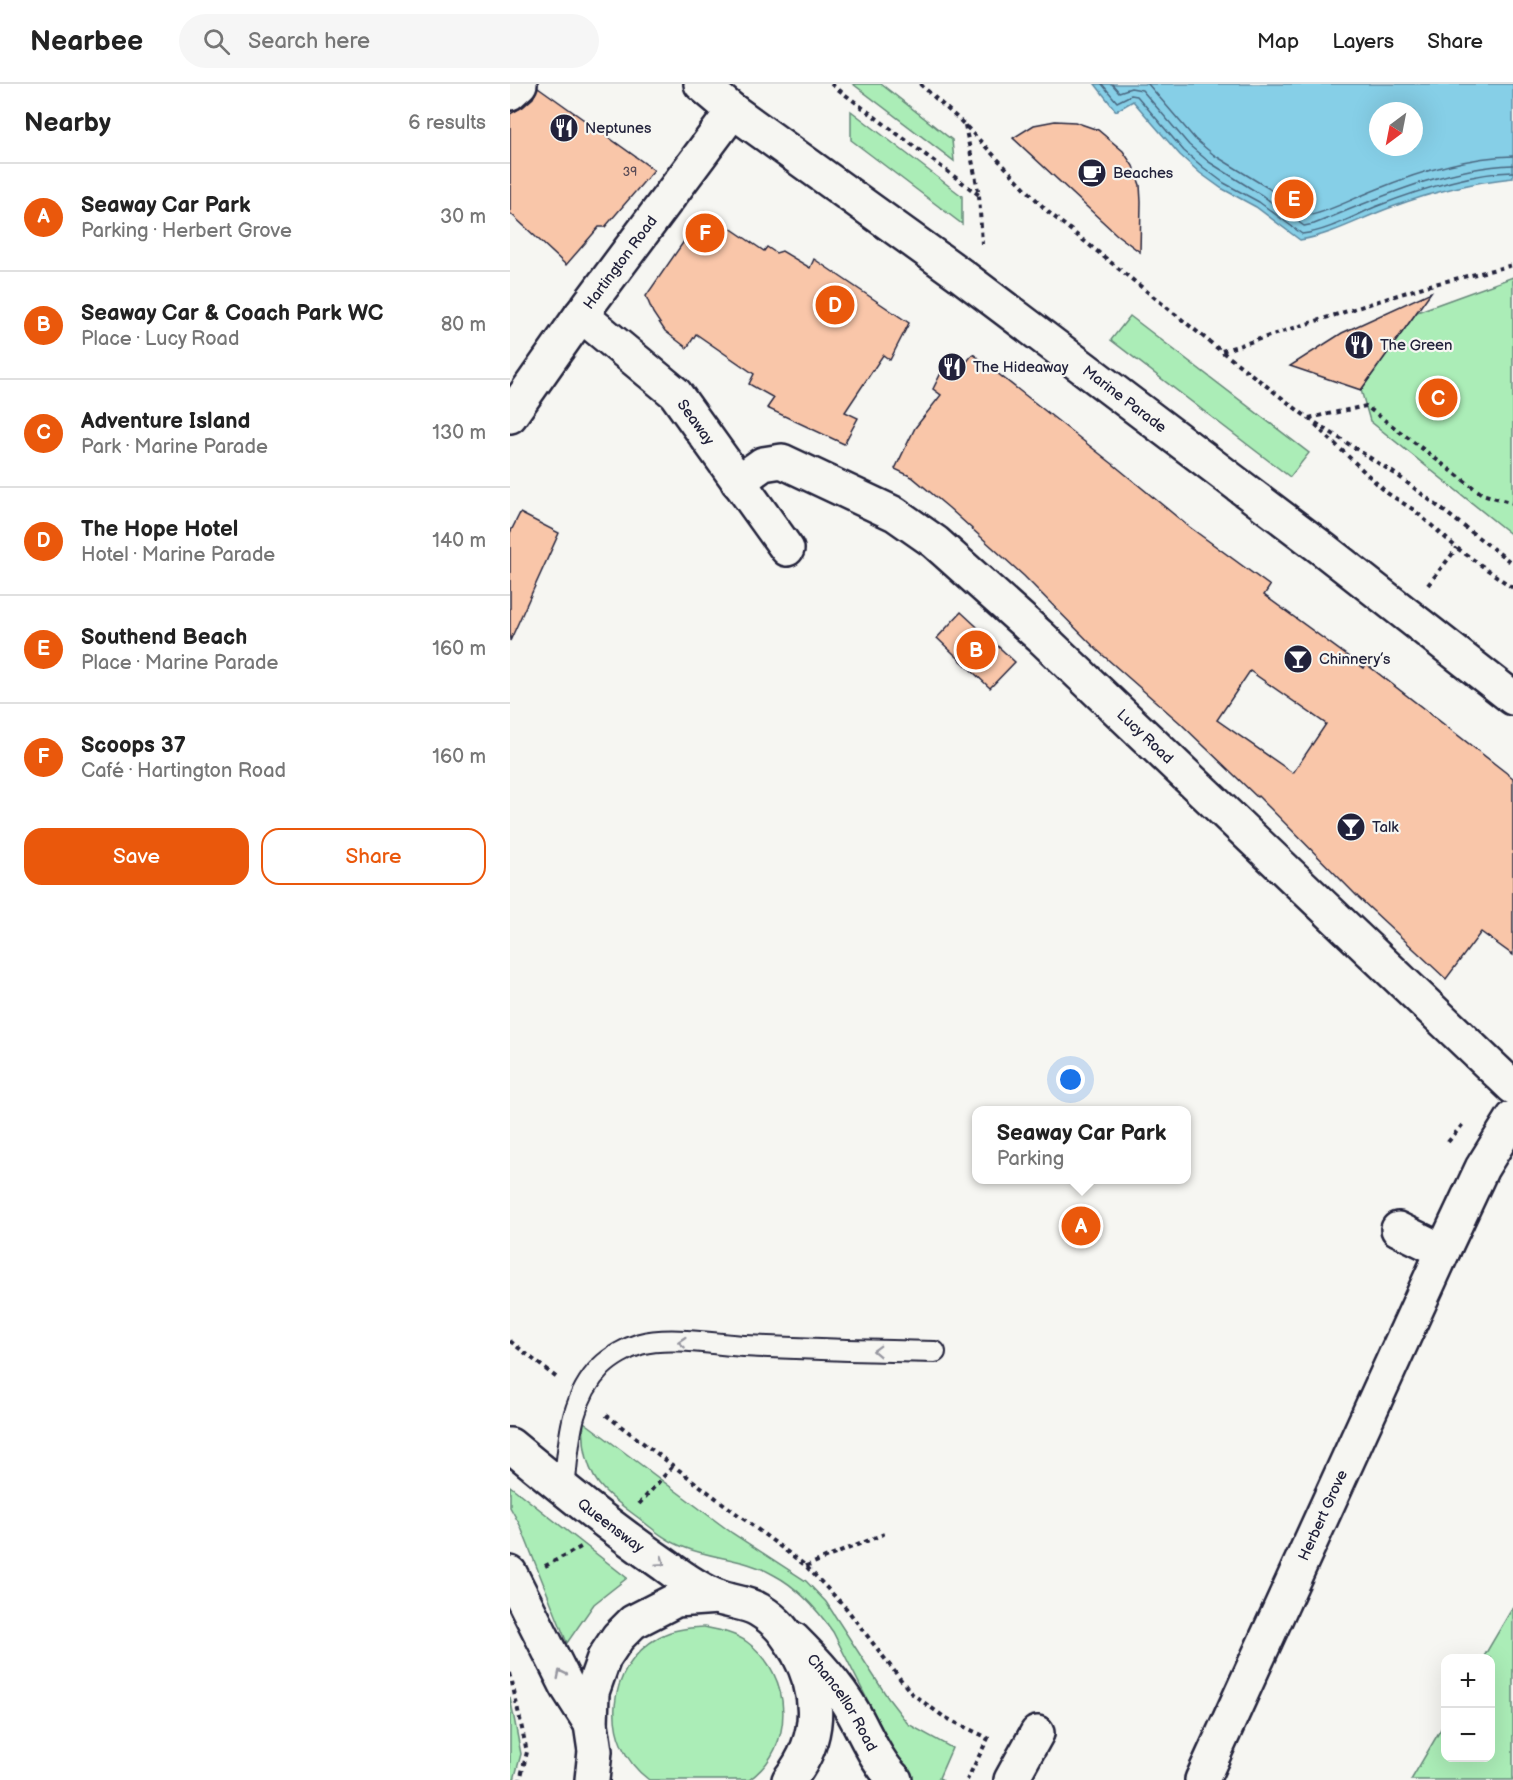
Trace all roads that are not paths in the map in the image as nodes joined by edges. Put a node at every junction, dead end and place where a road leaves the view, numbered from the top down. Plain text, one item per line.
1 (520, 84) edge
2 (701, 84) edge
3 (510, 93) edge
4 (733, 111) junction
5 (581, 315) junction
6 (510, 416) edge
7 (738, 482) junction
8 (787, 549) dead end
9 (1513, 698) edge
10 (1513, 1087) edge
11 (1513, 1118) edge
12 (1398, 1229) dead end
13 (1443, 1251) junction
14 (935, 1352) dead end
15 (510, 1445) edge
16 (564, 1490) junction
17 (510, 1573) edge
18 (718, 1597) junction
19 (784, 1629) junction
20 (1037, 1733) dead end
21 (593, 1752) edge
22 (613, 1780) edge
23 (789, 1780) edge
24 (895, 1780) edge
25 (1011, 1780) edge
26 (1202, 1780) edge

1 - 3 street
2 - 4 street, Marine Parade
4 - 5 street, Hartington Road
4 - 9 street, Marine Parade
5 - 6 street, Hartington Road
5 - 7 street, Seaway
7 - 8 street, Seaway
7 - 10 street, Lucy Road
11 - 13 street, Herbert Grove
12 - 13 street
13 - 26 street, Herbert Grove
14 -> 16 lane
15 - 16 street, Queensway
16 -> 18 street, Queensway
21 -> 17 street
18 - 19 street, Queensway
18 - 21 street, Queensway
19 - 23 street, Queensway
19 - 24 street, Chancellor Road
20 - 25 street
21 - 22 street

